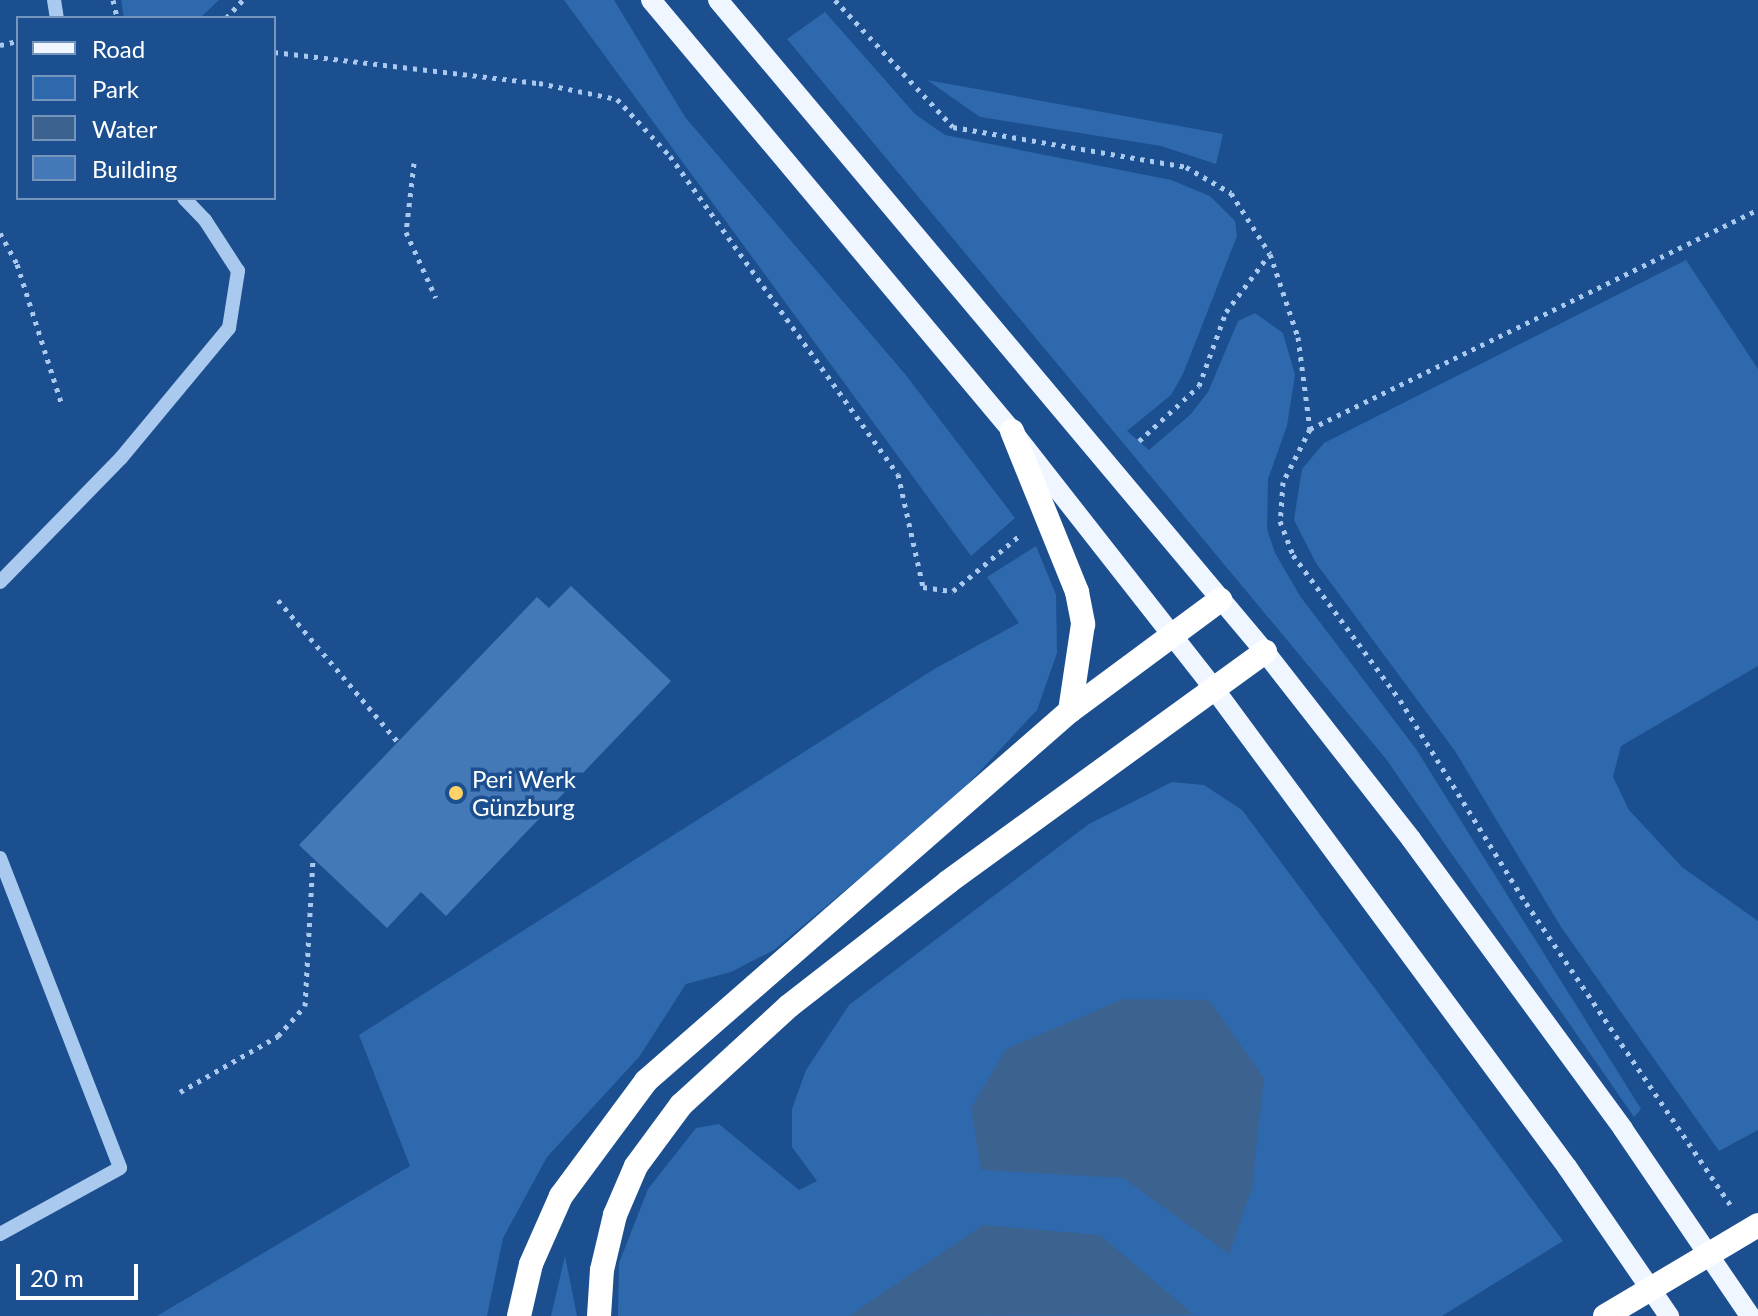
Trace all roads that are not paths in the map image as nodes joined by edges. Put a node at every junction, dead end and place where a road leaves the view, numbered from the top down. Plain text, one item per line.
1 (651, 0) edge
2 (718, 0) edge
3 (186, 200) edge
4 (1012, 431) junction
5 (0, 582) edge
6 (1220, 600) junction
7 (1173, 636) junction
8 (1265, 652) junction
9 (1215, 690) junction
10 (1070, 711) junction
11 (0, 858) edge
12 (1758, 1225) edge
13 (0, 1231) edge
14 (519, 1316) edge
15 (599, 1316) edge
16 (1605, 1316) edge
17 (1669, 1316) edge
18 (1750, 1316) edge

1 - 4 main road
2 - 6 main road
3 - 5 lane
4 - 7 main road
4 - 10 highway
6 - 7 highway
6 - 8 main road
7 - 9 main road
7 - 10 highway
8 - 9 highway
8 - 18 main road
9 - 15 highway
9 - 17 main road
10 - 14 highway
11 - 13 lane
12 - 16 highway

